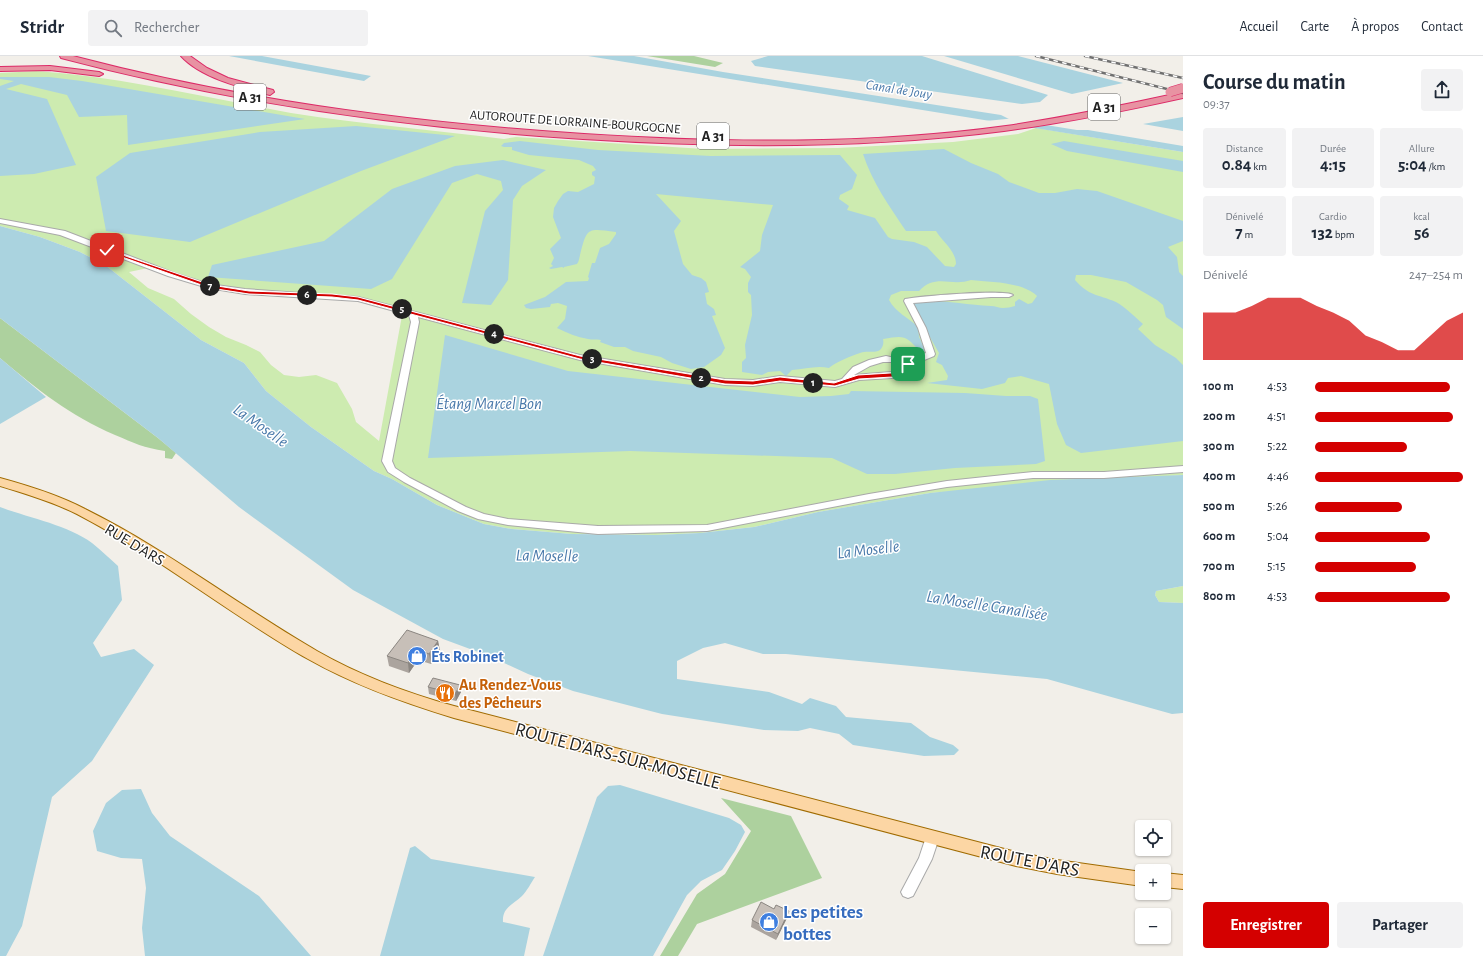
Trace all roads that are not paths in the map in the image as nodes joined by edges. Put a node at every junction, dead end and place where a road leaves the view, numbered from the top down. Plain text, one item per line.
1 (55, 56) edge
2 (64, 56) edge
3 (88, 56) edge
4 (185, 56) edge
5 (107, 68) junction
6 (0, 69) edge
7 (1183, 88) edge
8 (1183, 95) edge
9 (268, 101) junction
10 (349, 107) junction
11 (0, 221) edge
12 (1009, 295) dead end
13 (413, 313) junction
14 (908, 364) junction
15 (845, 381) junction
16 (1183, 469) edge
17 (0, 482) edge
18 (262, 623) joint
19 (925, 836) junction
20 (1135, 877) edge
21 (1171, 881) edge
22 (1183, 882) edge
23 (908, 892) dead end

1 - 5 highway
2 - 5 highway, AUTOROUTE DE LORRAINE-BOURGOGNE / A 31
3 - 10 highway, AUTOROUTE DE LORRAINE-BOURGOGNE / A 31
4 - 10 highway
5 - 9 highway, AUTOROUTE DE LORRAINE-BOURGOGNE / A 31
6 - 9 highway
7 - 10 highway, AUTOROUTE DE LORRAINE-BOURGOGNE / A 31, bridge
8 - 9 highway, AUTOROUTE DE LORRAINE-BOURGOGNE / A 31
11 - 13 street
12 - 14 street
13 - 15 street
13 - 16 street
14 - 15 street
14 - 15 street
17 - 18 main road, RUE D'ARS
18 - 19 main road, ROUTE D'ARS-SUR-MOSELLE
19 - 20 main road, ROUTE D'ARS
19 - 23 street
21 - 22 main road

